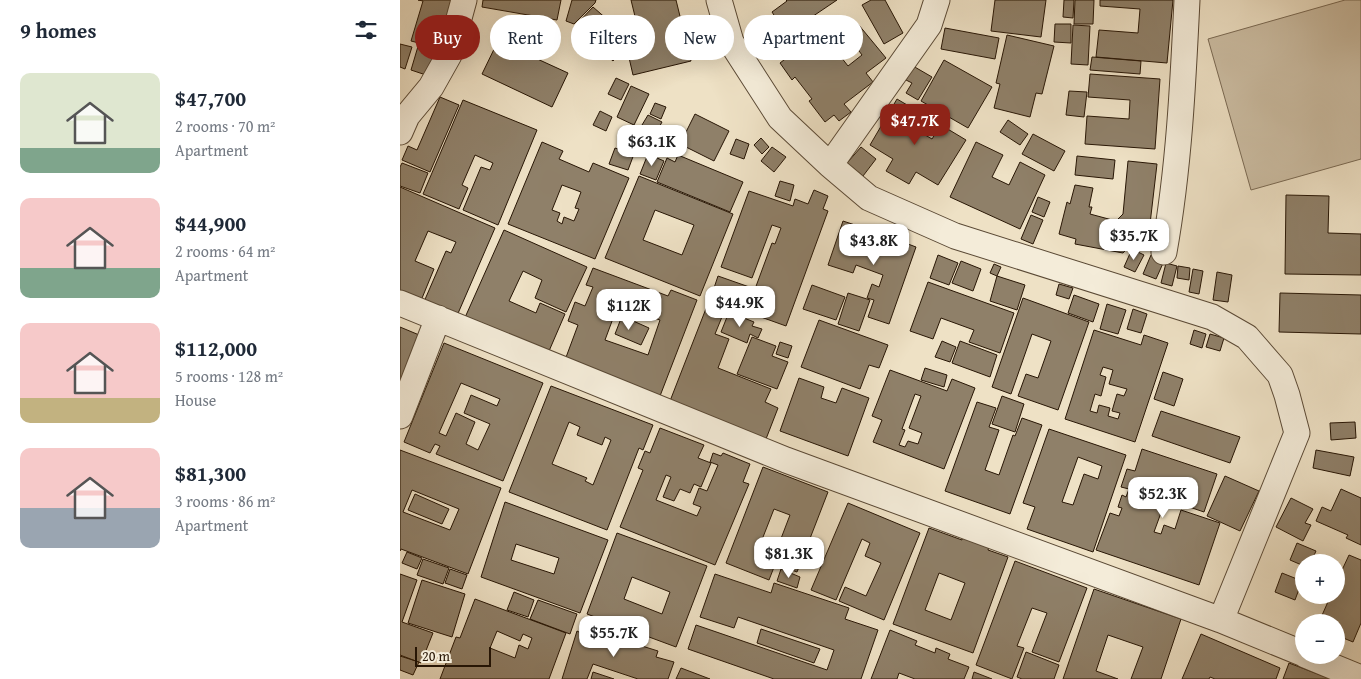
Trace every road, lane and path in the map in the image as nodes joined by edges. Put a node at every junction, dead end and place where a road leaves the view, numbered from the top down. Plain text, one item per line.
1 (464, 0) edge
2 (719, 0) edge
3 (937, 0) edge
4 (1187, 0) edge
5 (400, 132) edge
6 (830, 165) junction
7 (1164, 252) dead end
8 (400, 303) edge
9 (438, 318) junction
10 (400, 416) edge
11 (1221, 620) junction
12 (1295, 651) edge
13 (1327, 664) edge
14 (1361, 678) edge

1 - 5 street
2 - 6 street
3 - 6 street
4 - 7 street
6 - 11 street
8 - 9 street
9 - 10 street
9 - 11 street
11 - 12 street
13 - 14 street

